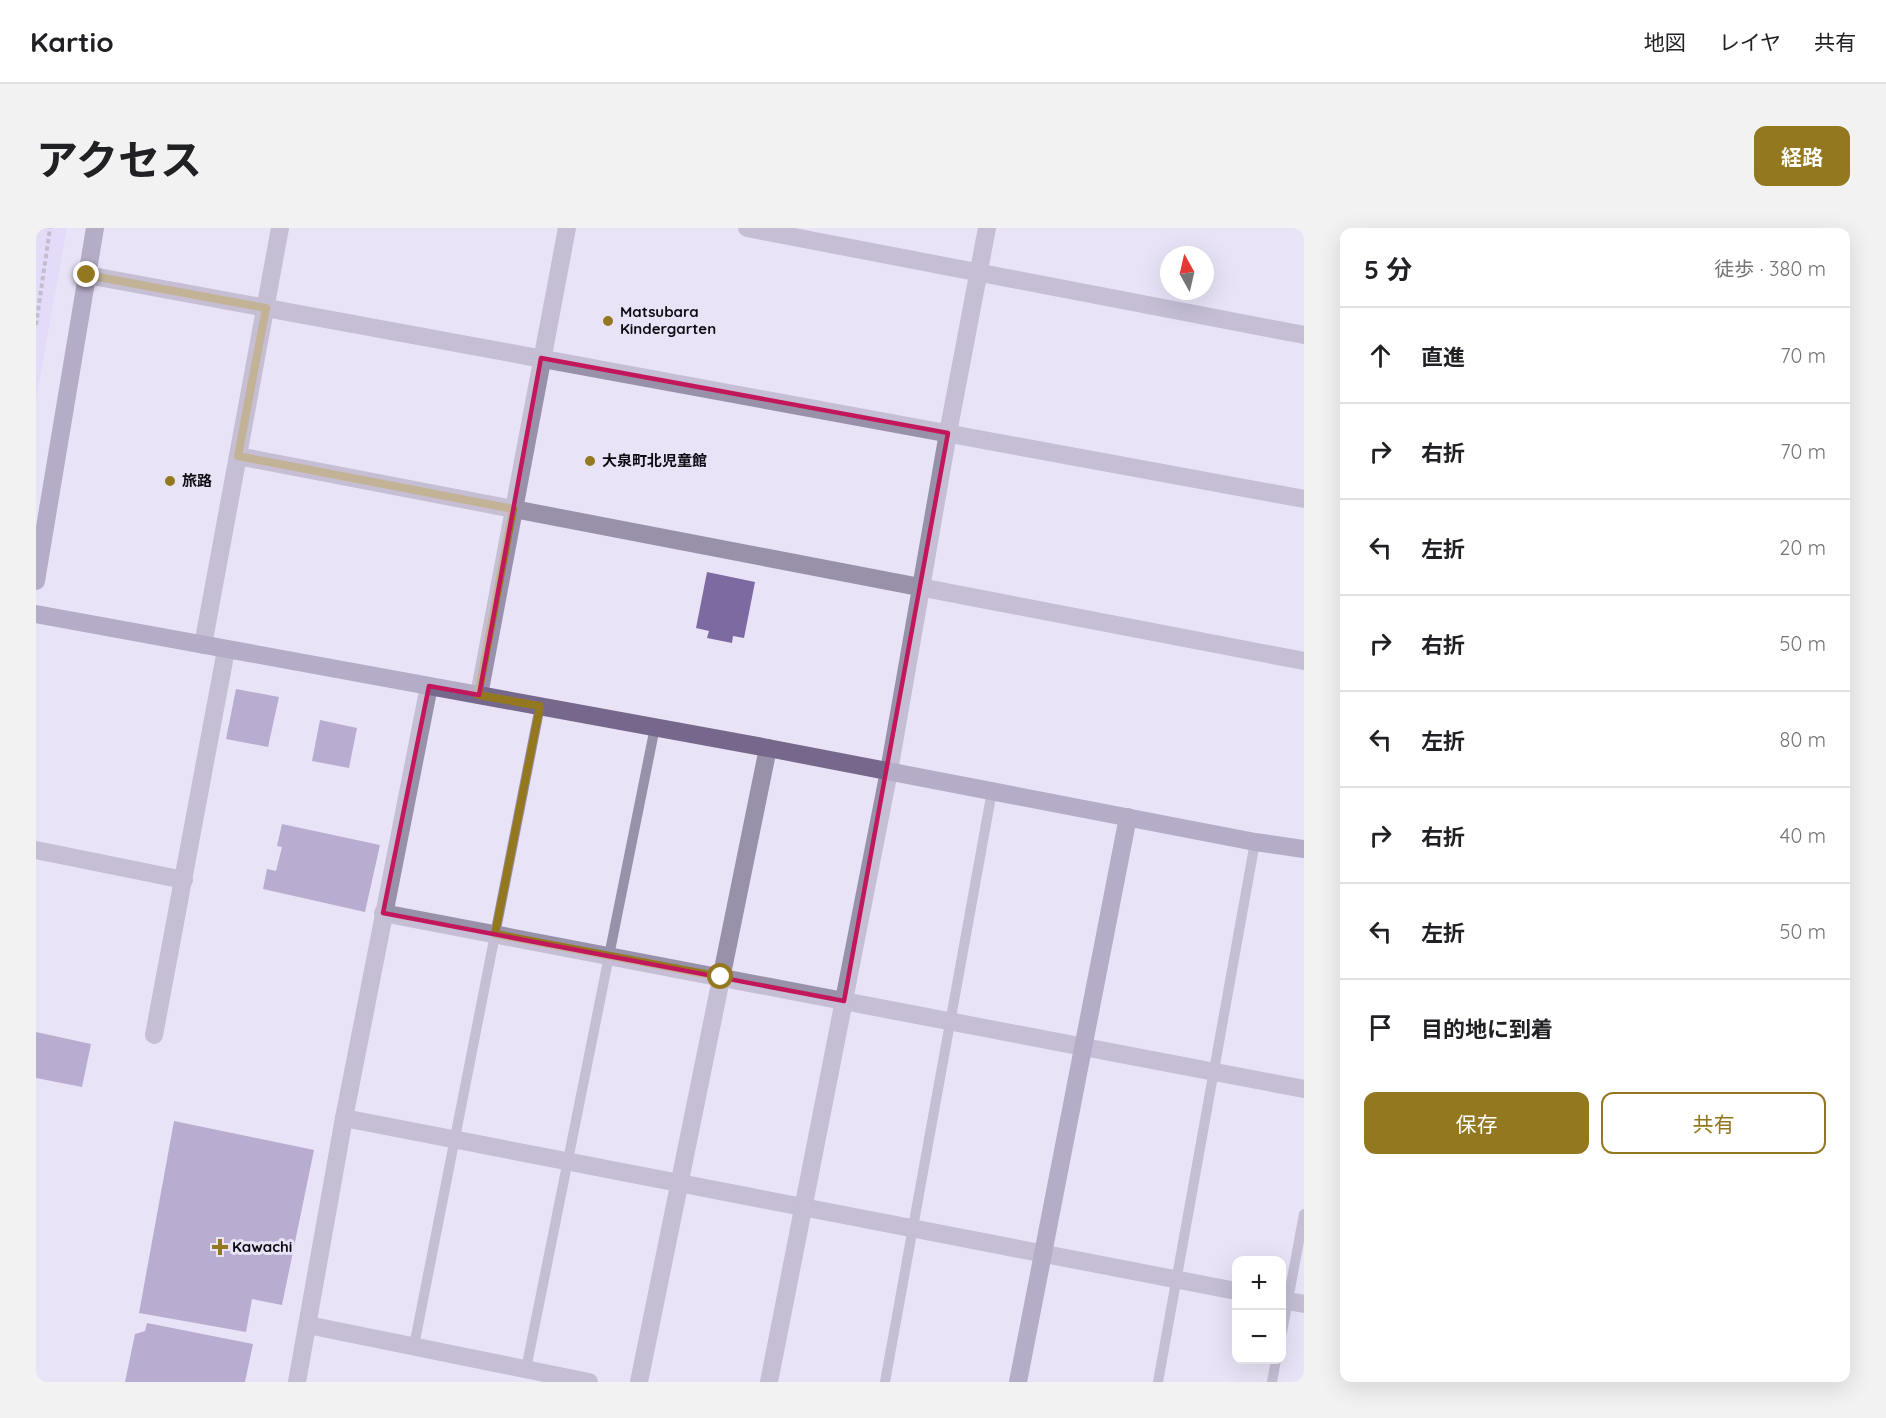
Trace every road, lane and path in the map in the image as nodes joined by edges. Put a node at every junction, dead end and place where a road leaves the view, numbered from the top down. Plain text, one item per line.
1 (50, 228) edge
2 (95, 228) edge
3 (280, 228) edge
4 (567, 228) edge
5 (747, 228) edge
6 (987, 228) edge
7 (978, 273) junction
8 (87, 275) junction
9 (266, 308) junction
10 (36, 325) edge
11 (1304, 335) edge
12 (542, 358) junction
13 (948, 433) junction
14 (238, 456) junction
15 (1304, 499) edge
16 (513, 509) junction
17 (36, 580) edge
18 (922, 589) junction
19 (36, 614) edge
20 (203, 645) junction
21 (226, 650) junction
22 (1304, 661) edge
23 (429, 686) junction
24 (478, 695) junction
25 (540, 706) junction
26 (655, 727) junction
27 (768, 748) junction
28 (889, 771) junction
29 (992, 791) junction
30 (1128, 817) junction
31 (1255, 842) junction
32 (1304, 849) edge
33 (36, 850) edge
34 (183, 880) junction
35 (383, 913) junction
36 (495, 934) junction
37 (609, 956) junction
38 (721, 977) junction
39 (844, 1001) junction
40 (950, 1021) junction
41 (154, 1035) dead end
42 (1084, 1047) junction
43 (1214, 1071) junction
44 (1304, 1089) edge
45 (344, 1118) junction
46 (455, 1139) junction
47 (568, 1161) junction
48 (679, 1183) junction
49 (803, 1207) junction
50 (1304, 1214) edge
51 (913, 1228) junction
52 (1043, 1253) junction
53 (1176, 1279) junction
54 (1232, 1290) edge
55 (1291, 1302) edge
56 (1286, 1317) edge
57 (308, 1325) junction
58 (414, 1346) junction
59 (1275, 1364) edge
60 (526, 1369) junction
61 (297, 1382) edge
62 (590, 1382) edge
63 (639, 1382) edge
64 (769, 1382) edge
65 (885, 1382) edge
66 (1018, 1382) edge
67 (1158, 1382) edge
68 (1272, 1382) edge

1 - 10 path
2 - 8 street
3 - 9 street
4 - 12 street
5 - 7 street
6 - 7 street
7 - 11 street
7 - 13 street
8 - 9 street
8 - 17 street
9 - 12 street
9 - 14 street
12 - 13 street
12 - 16 street
13 - 15 street
13 - 18 street
14 - 16 street
14 - 20 street
16 - 18 street
16 - 24 street
18 - 22 street
18 - 28 street
19 - 20 street
20 - 21 street
21 - 23 street
21 - 34 street
23 - 24 street
23 - 35 street
24 - 25 street
25 - 26 street
25 - 36 lane
26 - 27 street
26 - 37 lane
27 - 28 street
27 - 38 street
28 - 29 street
28 - 39 street
29 - 30 street
29 - 40 lane
30 - 31 street
30 - 42 street
31 - 32 street
31 - 43 lane
33 - 34 street
34 - 41 street
35 - 36 street
35 - 45 street
36 - 37 street
36 - 46 lane
37 - 38 street
37 - 47 lane
38 - 39 street
38 - 48 street
39 - 40 street
39 - 49 street
40 - 42 street
40 - 51 lane
42 - 43 street
42 - 52 street
43 - 44 street
43 - 53 lane
45 - 46 street
45 - 57 street
46 - 47 street
46 - 58 lane
47 - 48 street
47 - 60 lane
48 - 49 street
48 - 63 street
49 - 51 street
49 - 64 street
50 - 55 lane
51 - 52 street
51 - 65 lane
52 - 53 street
52 - 66 street
53 - 54 street
53 - 67 lane
55 - 56 lane
57 - 58 street
57 - 61 street
58 - 60 street
59 - 68 lane
60 - 62 street

